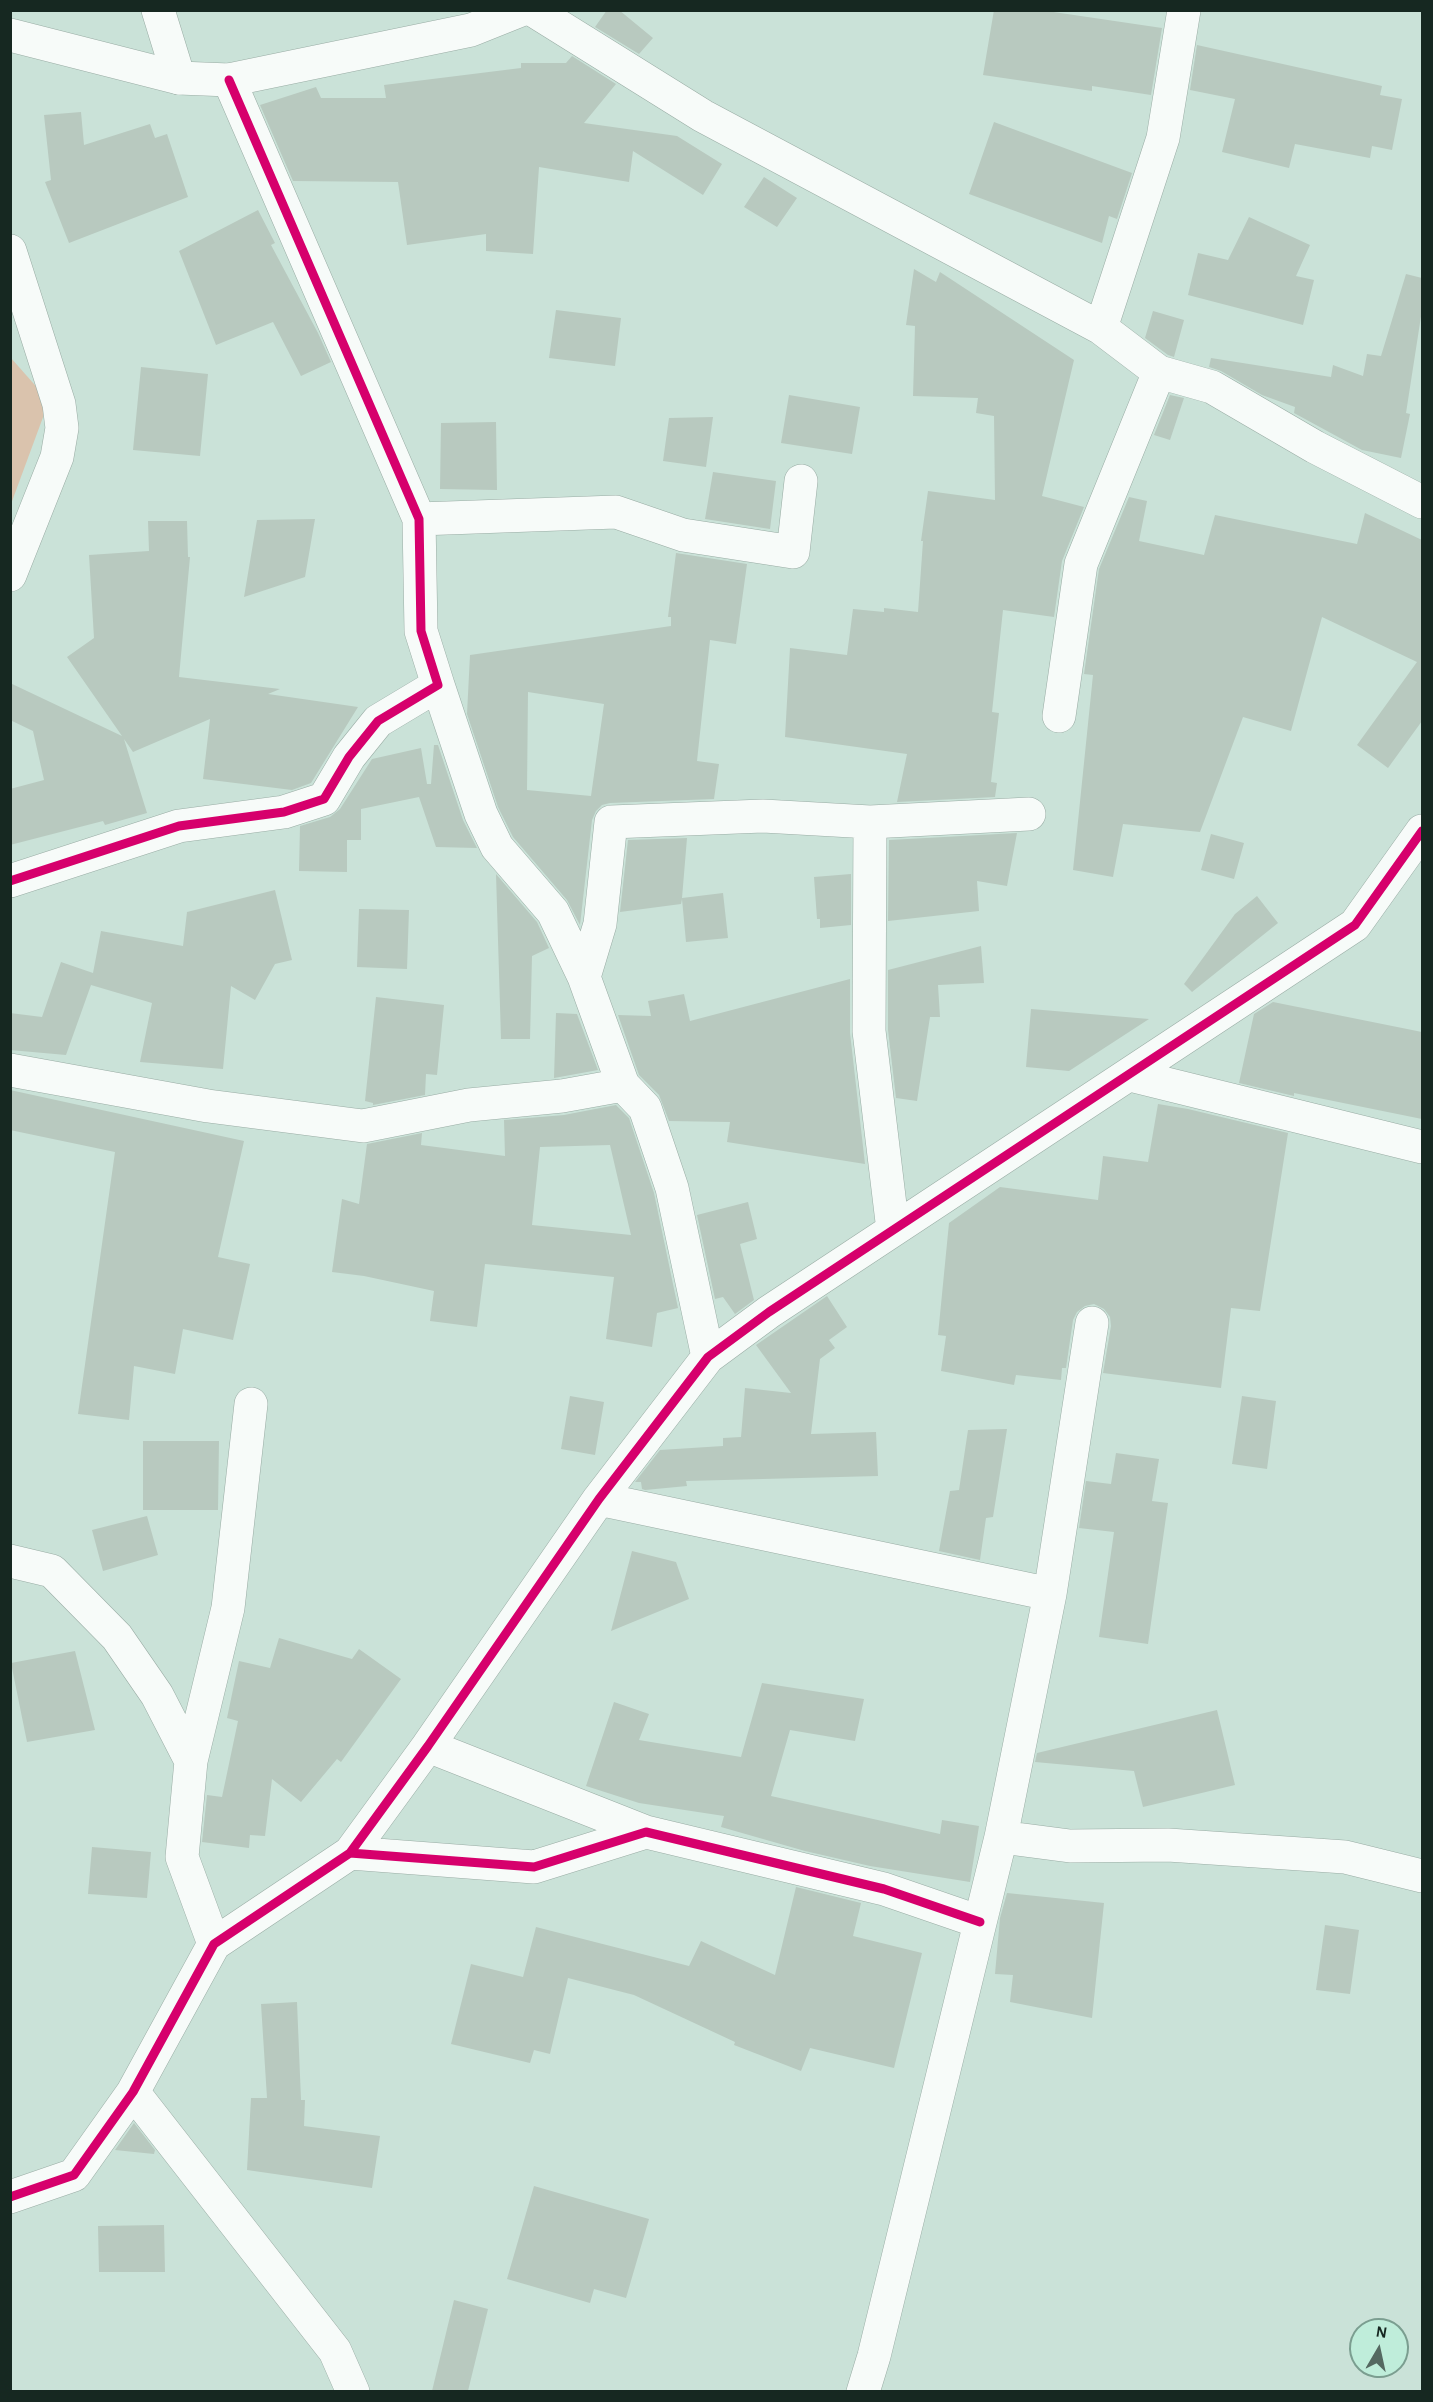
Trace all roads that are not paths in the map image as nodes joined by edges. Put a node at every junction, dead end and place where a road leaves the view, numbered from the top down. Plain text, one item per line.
1 (158, 10) edge
2 (521, 10) edge
3 (533, 10) edge
4 (1185, 10) edge
5 (469, 20) edge
6 (10, 35) edge
7 (178, 78) junction
8 (229, 80) junction
9 (10, 251) edge
10 (1101, 328) junction
11 (1159, 372) junction
12 (801, 481) dead end
13 (1422, 502) edge
14 (419, 519) junction
15 (10, 575) edge
16 (438, 685) junction
17 (1059, 716) dead end
18 (1029, 814) dead end
19 (870, 822) junction
20 (1422, 831) edge
21 (10, 881) edge
22 (584, 977) junction
23 (10, 1070) edge
24 (1130, 1074) junction
25 (623, 1085) junction
26 (1422, 1148) edge
27 (893, 1230) junction
28 (1092, 1323) dead end
29 (708, 1357) junction
30 (251, 1404) dead end
31 (599, 1499) junction
32 (10, 1561) edge
33 (1050, 1594) junction
34 (428, 1746) junction
35 (191, 1761) junction
36 (646, 1832) junction
37 (1001, 1837) junction
38 (350, 1853) junction
39 (1422, 1876) edge
40 (980, 1922) junction
41 (214, 1944) junction
42 (133, 2092) junction
43 (10, 2197) edge
44 (353, 2391) edge
45 (863, 2391) edge

1 - 7 street
2 - 5 street
3 - 10 street
4 - 10 street
5 - 8 street
6 - 7 street
7 - 8 street
8 - 14 street
9 - 15 street
10 - 11 street
11 - 13 street
11 - 17 street
12 - 14 street
14 - 16 street
16 - 21 street
16 - 22 street
18 - 19 street
19 - 22 street
19 - 27 street
20 - 24 street
22 - 25 street
23 - 25 street
24 - 26 street
24 - 27 street
25 - 29 street
27 - 29 street
28 - 33 street
29 - 31 street
30 - 35 street
31 - 33 street
31 - 34 street
32 - 35 street
33 - 37 street
34 - 36 street
34 - 38 street
35 - 41 street
36 - 38 street
36 - 40 street
37 - 39 street
37 - 40 street
38 - 41 street
40 - 45 street
41 - 42 street
42 - 43 street
42 - 44 street

